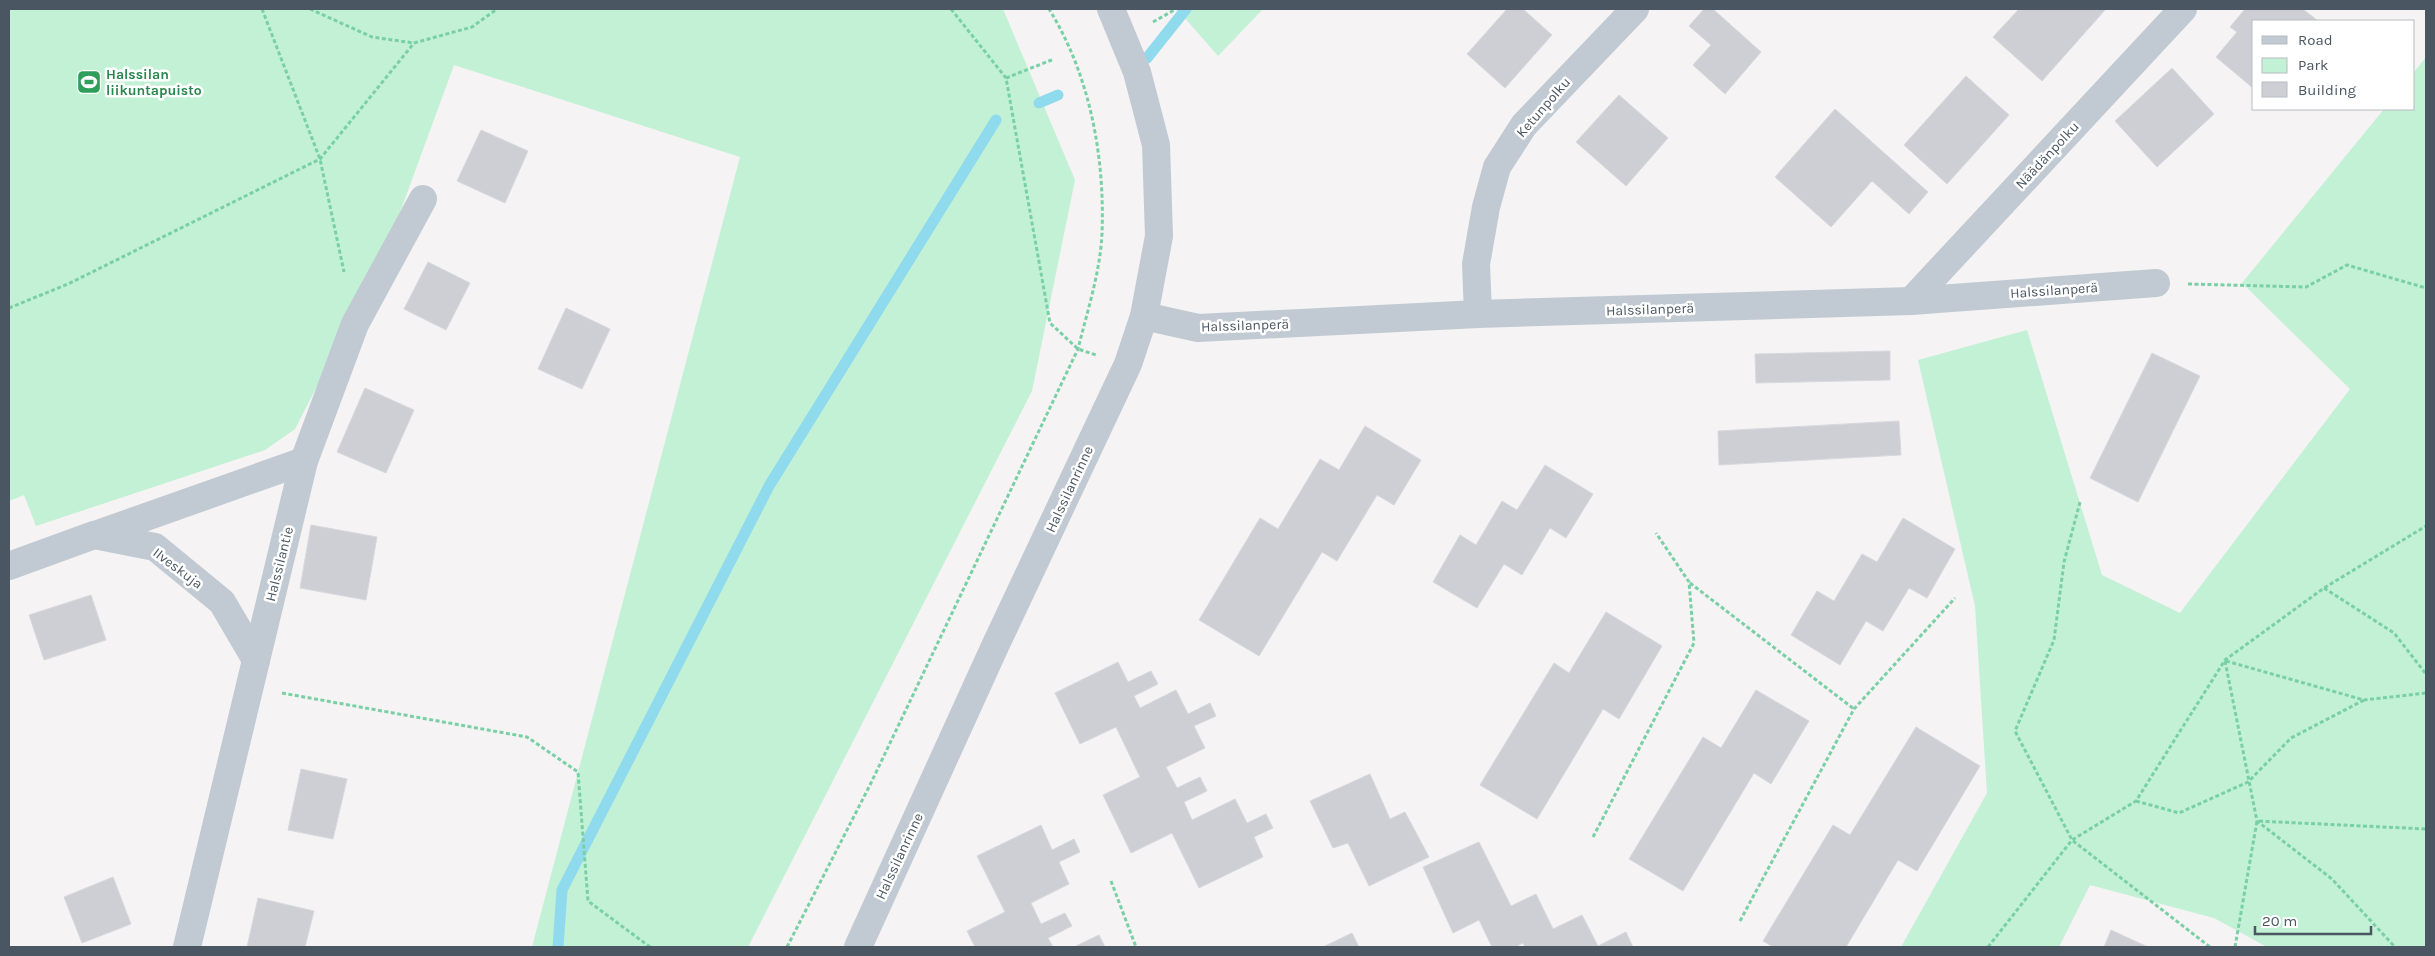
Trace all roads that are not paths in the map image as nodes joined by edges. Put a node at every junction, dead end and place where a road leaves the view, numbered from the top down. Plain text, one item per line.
1 (1111, 9) edge
2 (1635, 9) edge
3 (2183, 9) edge
4 (423, 199) dead end
5 (2156, 283) road end
6 (1911, 301) junction
7 (1478, 314) junction
8 (1144, 316) junction
9 (304, 461) junction
10 (94, 535) junction
11 (9, 566) edge
12 (256, 660) junction
13 (187, 947) edge
14 (858, 947) edge

1 - 8 street, Halssilanrinne
2 - 7 street, Ketunpolku
3 - 6 street, Näädänpolku
4 - 9 street, Halssilantie
5 - 6 street, Halssilanperä
6 - 7 street, Halssilanperä
7 - 8 street, Halssilanperä
8 - 14 street, Halssilanrinne
9 - 10 street
9 - 12 street, Halssilantie
10 - 11 street
10 - 12 street, Ilveskuja
12 - 13 street, Halssilantie

